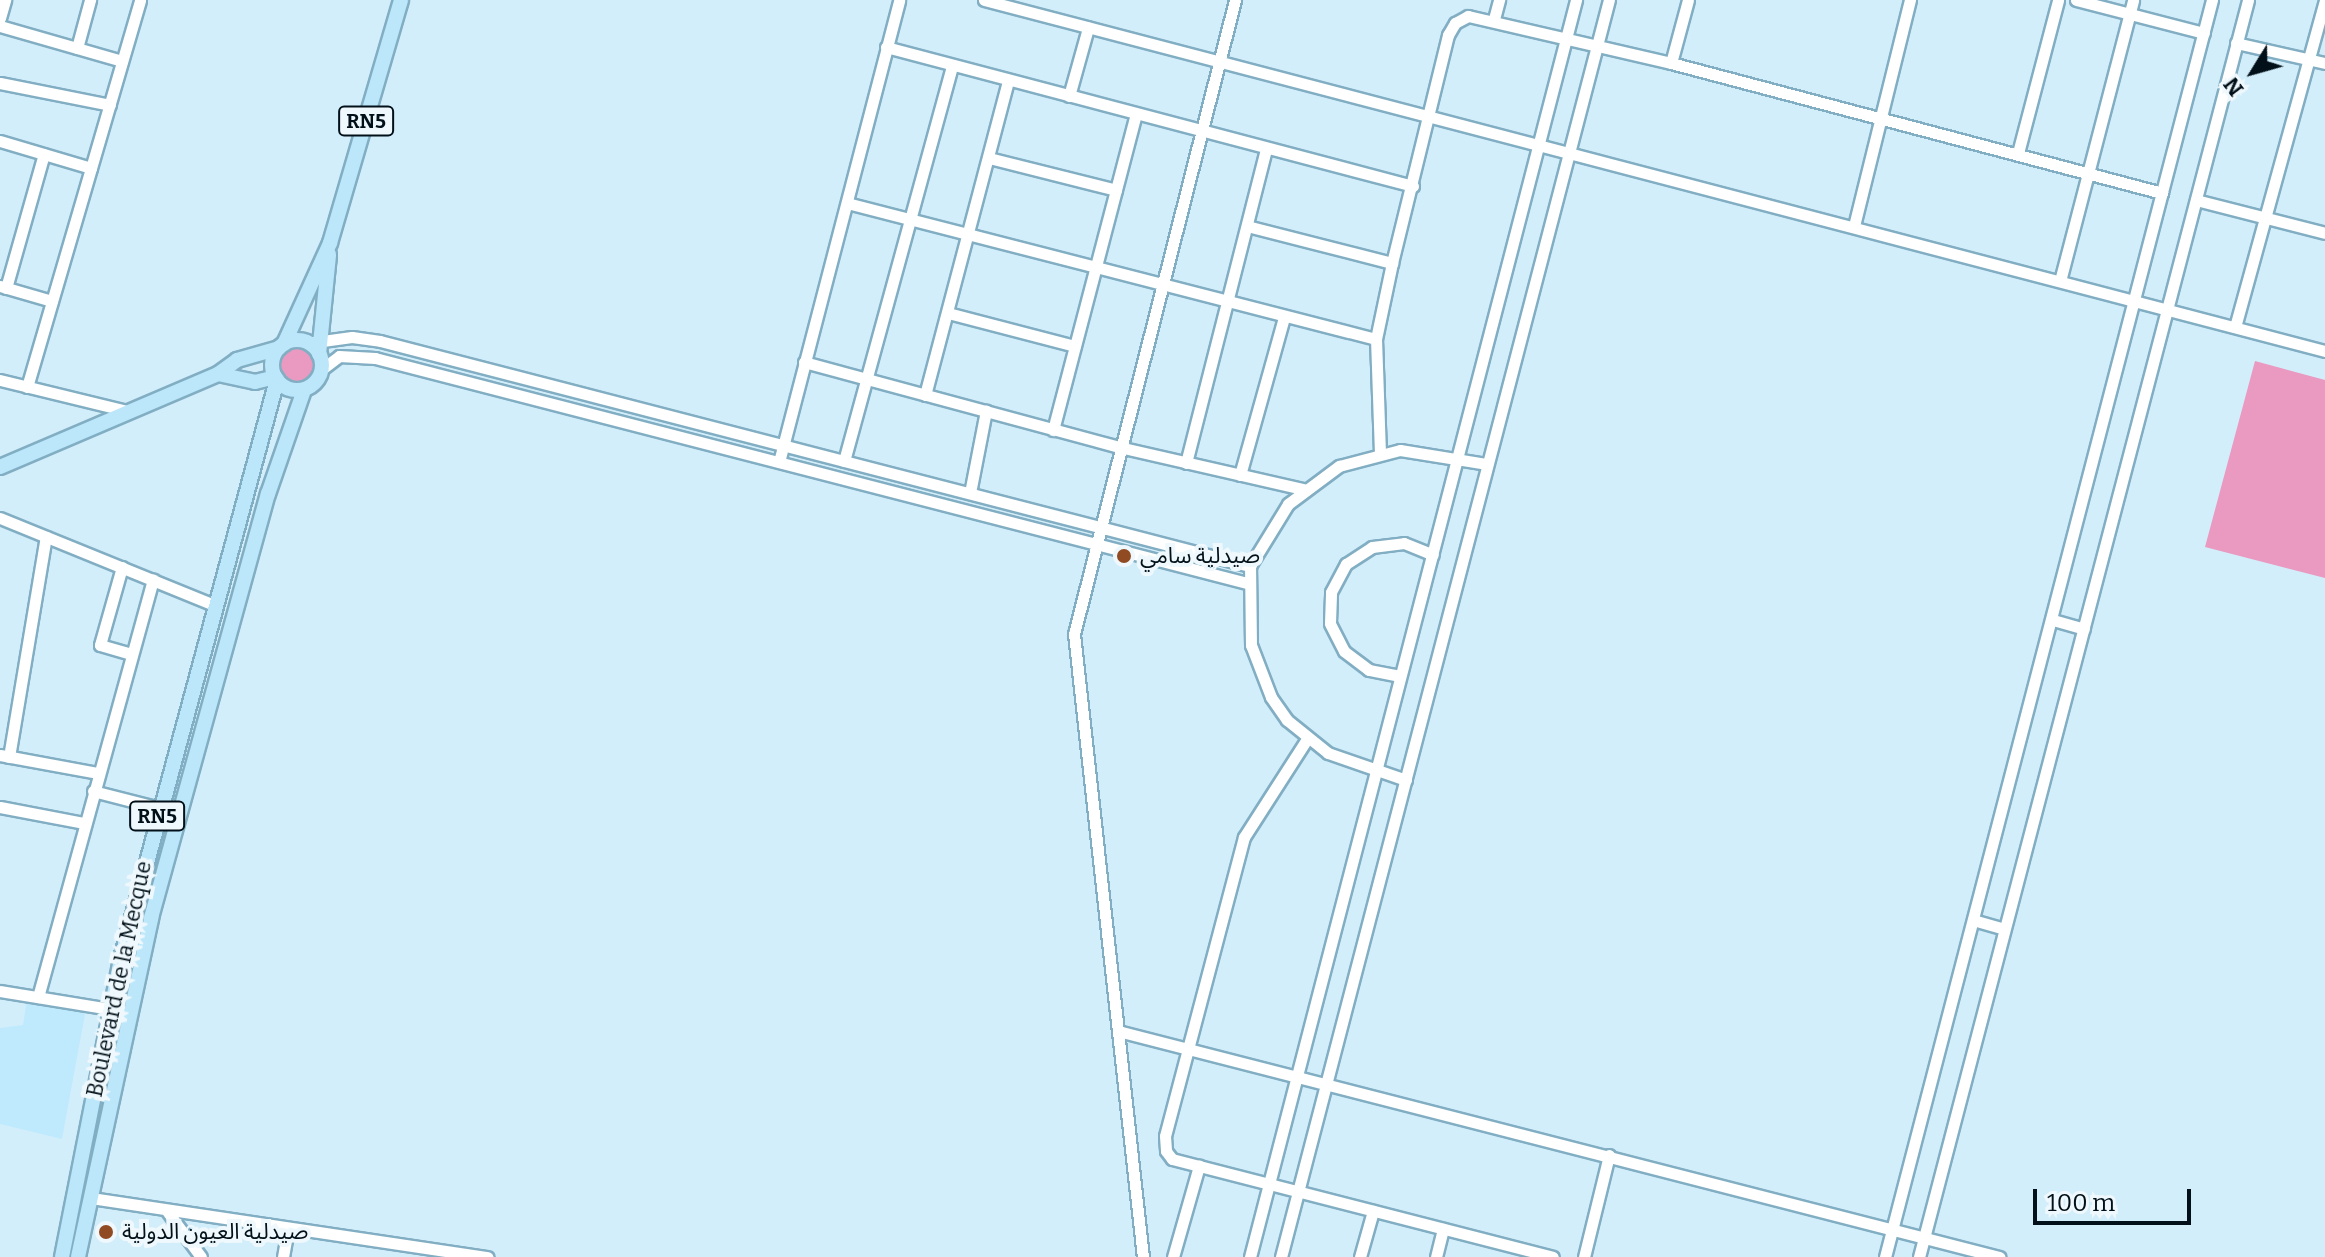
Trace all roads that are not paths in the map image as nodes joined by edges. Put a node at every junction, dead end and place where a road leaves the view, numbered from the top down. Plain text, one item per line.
1 (5, 0) edge
2 (90, 0) edge
3 (140, 0) edge
4 (401, 0) edge
5 (899, 0) edge
6 (984, 0) edge
7 (1235, 0) edge
8 (1499, 0) edge
9 (1576, 0) edge
10 (1609, 0) edge
11 (1688, 0) edge
12 (1910, 0) edge
13 (2058, 0) edge
14 (2076, 0) edge
15 (2133, 0) edge
16 (2212, 0) edge
17 (2248, 0) edge
18 (2325, 1) edge
19 (2129, 14) junction
20 (0, 18) edge
21 (1494, 19) junction
22 (0, 26) edge
23 (1088, 28) junction
24 (2204, 33) junction
25 (1566, 38) junction
26 (2236, 43) junction
27 (1598, 46) junction
28 (886, 47) junction
29 (77, 48) junction
30 (2308, 60) junction
31 (122, 61) junction
32 (1218, 63) junction
33 (1671, 63) junction
34 (2325, 63) edge
35 (952, 65) junction
36 (1008, 80) junction
37 (0, 83) edge
38 (1069, 96) junction
39 (110, 105) junction
40 (1136, 114) junction
41 (1431, 116) junction
42 (1881, 119) junction
43 (1201, 131) junction
44 (0, 141) edge
45 (1539, 145) junction
46 (1266, 148) junction
47 (1571, 153) junction
48 (2018, 153) junction
49 (44, 154) junction
50 (989, 158) junction
51 (91, 168) junction
52 (2090, 173) junction
53 (1413, 186) junction
54 (1116, 190) junction
55 (2162, 193) junction
56 (2196, 200) junction
57 (847, 203) junction
58 (2267, 219) junction
59 (911, 220) junction
60 (1247, 226) junction
61 (1854, 226) junction
62 (2325, 233) edge
63 (969, 234) junction
64 (330, 243) junction
65 (1392, 263) junction
66 (1096, 267) junction
67 (2060, 281) junction
68 (1160, 286) junction
69 (3, 287) edge
70 (52, 301) junction
71 (2136, 301) junction
72 (1226, 303) junction
73 (2169, 309) junction
74 (948, 313) junction
75 (1284, 317) junction
76 (2235, 327) junction
77 (1376, 339) junction
78 (281, 346) junction
79 (1075, 346) junction
80 (2325, 351) edge
81 (317, 352) junction
82 (804, 362) junction
83 (218, 374) junction
84 (276, 379) junction
85 (867, 379) junction
86 (0, 380) edge
87 (27, 387) junction
88 (304, 390) junction
89 (925, 395) junction
90 (127, 411) junction
91 (986, 411) junction
92 (1053, 430) junction
93 (783, 445) junction
94 (1119, 447) junction
95 (1380, 453) junction
96 (1460, 458) junction
97 (844, 461) junction
98 (779, 462) junction
99 (1186, 463) junction
100 (1486, 464) junction
101 (0, 467) edge
102 (1240, 475) junction
103 (1303, 489) junction
104 (970, 493) junction
105 (0, 518) edge
106 (1098, 527) junction
107 (46, 537) junction
108 (1095, 543) junction
109 (1433, 555) junction
110 (1250, 566) junction
111 (122, 567) junction
112 (153, 580) junction
113 (1247, 583) junction
114 (217, 606) junction
115 (2053, 620) junction
116 (2084, 629) junction
117 (132, 654) junction
118 (1400, 676) junction
119 (1307, 739) junction
120 (5, 756) edge
121 (1375, 772) junction
122 (98, 773) junction
123 (1406, 780) junction
124 (93, 791) junction
125 (0, 808) edge
126 (159, 808) junction
127 (84, 823) junction
128 (1973, 920) junction
129 (2004, 929) junction
130 (0, 991) edge
131 (38, 997) junction
132 (110, 1010) junction
133 (128, 1012) junction
134 (1118, 1031) junction
135 (1188, 1048) junction
136 (1296, 1076) junction
137 (1328, 1084) junction
138 (1609, 1155) junction
139 (1199, 1166) junction
140 (1268, 1184) junction
141 (1299, 1192) junction
142 (91, 1198) junction
143 (167, 1211) junction
144 (1373, 1211) junction
145 (288, 1228) junction
146 (1443, 1229) junction
147 (1893, 1229) junction
148 (1924, 1238) junction
149 (398, 1244) junction
150 (1509, 1252) edge
151 (62, 1257) edge
152 (78, 1257) edge
153 (201, 1257) edge
154 (283, 1257) edge
155 (395, 1257) edge
156 (488, 1257) edge
157 (1143, 1257) edge
158 (1173, 1257) edge
159 (1250, 1257) edge
160 (1281, 1257) edge
161 (1360, 1257) edge
162 (1436, 1257) edge
163 (1553, 1257) edge
164 (1584, 1257) edge
165 (1885, 1257) edge
166 (1919, 1257) edge
167 (1999, 1257) edge

1 - 20 street
2 - 29 street
3 - 31 street
4 - 64 main road, RN5
5 - 28 street
6 - 23 street
7 - 32 street
8 - 21 street
9 - 25 street
10 - 27 street
11 - 33 street
12 - 42 street
13 - 48 street
14 - 19 street
15 - 19 street
16 - 24 street
17 - 26 street
18 - 30 street
19 - 24 street
19 - 52 street
21 - 25 street
21 - 41 street
22 - 29 street
23 - 32 street
23 - 38 street
24 - 55 street
25 - 27 street
25 - 45 street
26 - 30 street
26 - 56 street
27 - 33 street
27 - 47 street
28 - 35 street
28 - 57 street
29 - 31 street
30 - 34 street
30 - 58 street
31 - 39 street
32 - 41 street
32 - 43 street
33 - 42 street
35 - 36 street
35 - 59 street
36 - 38 street
36 - 50 street
37 - 39 street
38 - 40 street
39 - 51 street
40 - 43 street
40 - 54 street
41 - 45 street
41 - 53 street
42 - 48 street
42 - 61 street
43 - 46 street
43 - 68 street
44 - 49 street
45 - 47 street
45 - 96 street
46 - 53 street
46 - 60 street
47 - 61 street
47 - 100 street
48 - 52 street
49 - 51 street
49 - 69 street
50 - 54 street
50 - 63 street
51 - 70 street
52 - 55 street
52 - 67 street
53 - 65 street
54 - 66 street
55 - 71 street
56 - 58 street
56 - 73 street
57 - 59 street
57 - 82 street
58 - 62 street
58 - 76 street
59 - 63 street
59 - 85 street
60 - 65 street
60 - 72 street
61 - 67 street
63 - 66 street
63 - 74 street
64 - 78 main road, Boulevard de la Mecque / RN5
64 - 81 main road, RN5
65 - 77 street
66 - 68 street
66 - 79 street
67 - 71 street
68 - 72 street
68 - 94 street
69 - 70 street
70 - 87 street
71 - 73 street
71 - 115 street
72 - 75 street
72 - 99 street
73 - 76 street
73 - 116 street
74 - 79 street
74 - 89 street
75 - 77 street
75 - 102 street
76 - 80 street
77 - 95 street
78 - 81 main road
78 - 83 main road
78 - 84 main road, Boulevard de la Mecque / RN5
79 - 92 street
81 - 88 main road, Boulevard de la Mecque / RN5
81 - 93 street
81 - 98 street
82 - 85 street
82 - 93 street
83 - 84 main road
83 - 90 main road
84 - 88 main road
84 - 114 main road, Boulevard de la Mecque / RN5
85 - 89 street
85 - 97 street
86 - 87 street
87 - 90 street
88 - 133 main road, Boulevard de la Mecque / RN5
89 - 91 street
90 - 101 main road
91 - 92 street
91 - 104 street
92 - 94 street
93 - 97 street
93 - 98 street
94 - 99 street
94 - 106 street
95 - 96 street
95 - 103 street
96 - 100 street
96 - 109 street
97 - 104 street
98 - 108 street
99 - 102 street
100 - 123 street
102 - 103 street
103 - 110 street
104 - 106 street
105 - 107 street
106 - 108 street
106 - 110 street
107 - 111 street
107 - 120 street
108 - 113 street
108 - 134 street
109 - 118 street
109 - 118 street
110 - 113 street
111 - 112 street
111 - 117 street
112 - 114 street
112 - 117 street
113 - 119 street
114 - 126 main road, Boulevard de la Mecque / RN5
115 - 116 street
115 - 128 street
116 - 129 street
117 - 122 street
118 - 121 street
119 - 121 street
119 - 135 street
120 - 122 street
121 - 123 street
121 - 136 street
122 - 124 street
123 - 137 street
124 - 126 street
124 - 127 street
125 - 127 street
126 - 132 main road, Boulevard de la Mecque / RN5
127 - 131 street
128 - 129 street
128 - 147 street
129 - 148 street
130 - 131 street
131 - 132 street
132 - 133 street
132 - 151 main road, Boulevard de la Mecque / RN5
133 - 142 main road, Boulevard de la Mecque / RN5
134 - 135 street
134 - 157 street
135 - 136 street
135 - 139 street
136 - 137 street
136 - 140 street
137 - 138 street
137 - 141 street
138 - 147 street
138 - 164 street
139 - 140 street
139 - 158 street
140 - 141 street
140 - 159 street
141 - 144 street
141 - 160 street
142 - 143 street
142 - 152 main road, Boulevard de la Mecque / RN5
143 - 145 street
143 - 153 street
144 - 146 street
144 - 161 street
145 - 149 street
145 - 154 street
146 - 150 street
146 - 162 street
147 - 148 street
147 - 165 street
148 - 166 street
148 - 167 street
149 - 155 street
149 - 156 street
150 - 163 street

